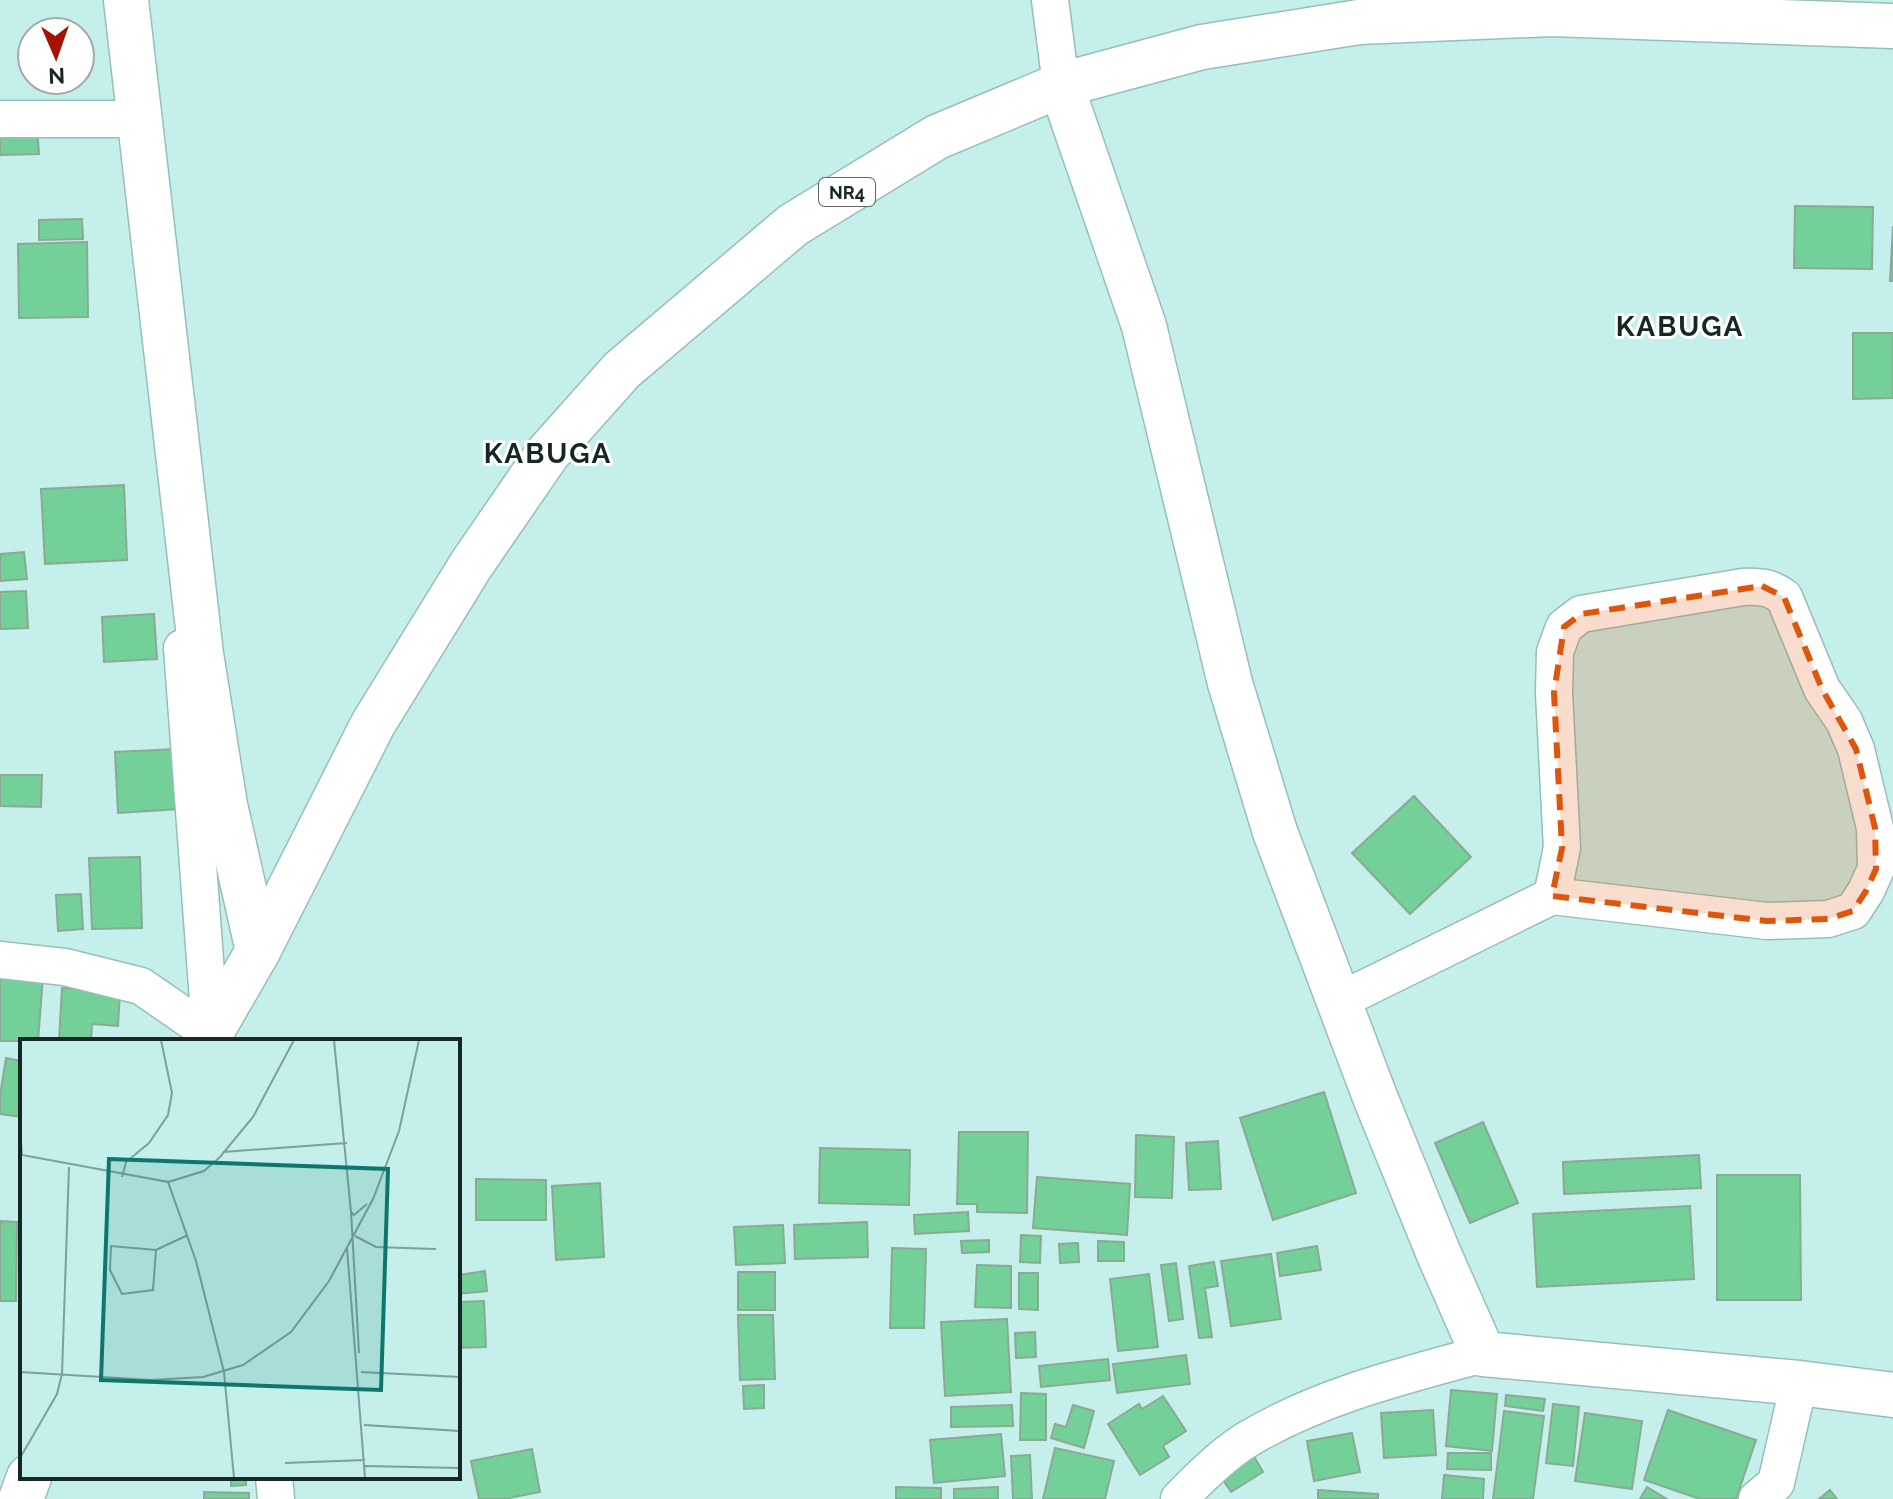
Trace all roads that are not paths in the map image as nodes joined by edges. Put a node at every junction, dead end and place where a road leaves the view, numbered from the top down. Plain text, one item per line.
1 (126, 0) edge
2 (1050, 0) edge
3 (1893, 26) edge
4 (1061, 85) junction
5 (0, 119) edge
6 (139, 119) junction
7 (154, 247) junction
8 (1552, 896) junction
9 (258, 951) junction
10 (0, 960) edge
11 (1339, 1001) junction
12 (209, 1038) edge
13 (1483, 1354) junction
14 (1799, 1383) junction
15 (1893, 1395) edge
16 (28, 1479) edge
17 (274, 1479) edge
18 (21, 1499) edge
19 (276, 1499) edge
20 (1179, 1499) edge
21 (1757, 1499) edge

1 - 6 main road
2 - 4 street
3 - 4 main road, NR4
4 - 9 main road, NR4
4 - 11 main road
5 - 6 street
6 - 7 main road
7 - 9 main road
7 - 12 street
8 - 8 street
8 - 11 street
9 - 12 main road, NR4
10 - 12 street
11 - 13 main road
13 - 14 main road
13 - 20 street
14 - 15 main road
14 - 21 street
16 - 18 main road
17 - 19 street

